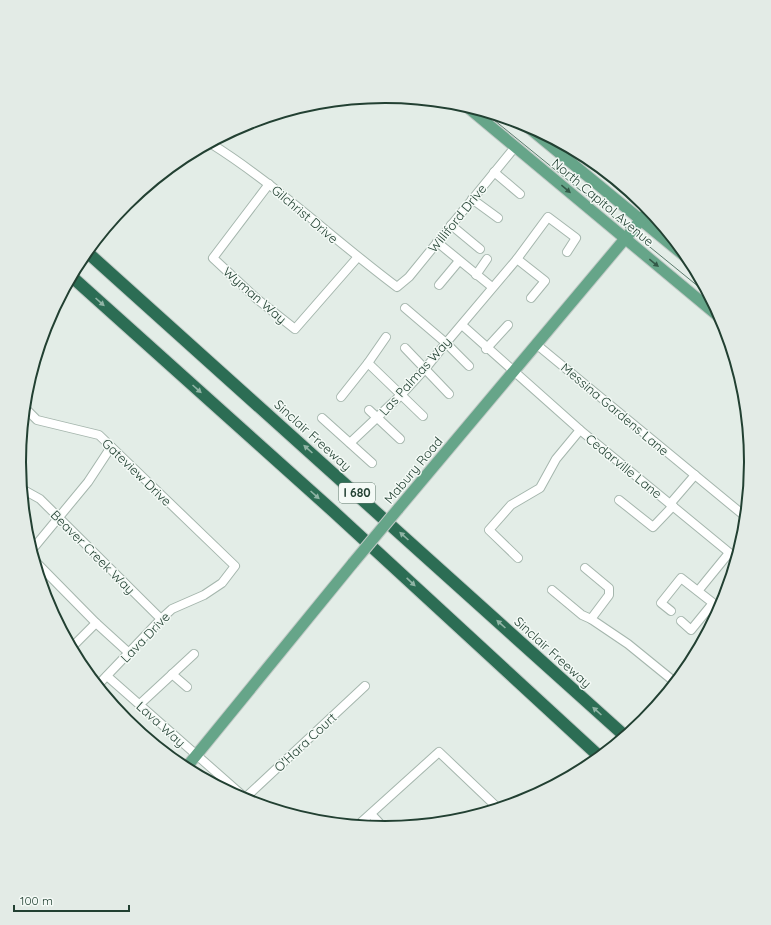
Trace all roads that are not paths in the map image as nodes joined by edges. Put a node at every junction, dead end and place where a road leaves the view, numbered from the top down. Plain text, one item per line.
1 (476, 114) edge
2 (542, 139) edge
3 (215, 146) edge
4 (515, 147) junction
5 (494, 172) junction
6 (269, 184) junction
7 (520, 194) dead end
8 (472, 198) junction
9 (646, 214) edge
10 (498, 218) dead end
11 (641, 220) junction
12 (451, 225) junction
13 (624, 239) junction
14 (437, 242) junction
15 (672, 246) edge
16 (480, 249) dead end
17 (567, 252) dead end
18 (92, 256) edge
19 (357, 258) junction
20 (487, 259) dead end
21 (517, 260) junction
22 (459, 261) junction
23 (476, 275) junction
24 (76, 280) edge
25 (439, 286) dead end
26 (397, 287) joint
27 (492, 287) junction
28 (531, 298) dead end
29 (405, 308) dead end
30 (711, 311) edge
31 (508, 325) dead end
32 (462, 326) junction
33 (386, 337) dead end
34 (446, 343) junction
35 (536, 344) junction
36 (405, 348) dead end
37 (486, 349) junction
38 (368, 362) junction
39 (469, 366) dead end
40 (425, 369) junction
41 (513, 372) junction
42 (402, 394) junction
43 (449, 394) dead end
44 (341, 397) dead end
45 (369, 410) dead end
46 (30, 412) edge
47 (423, 416) dead end
48 (322, 418) dead end
49 (377, 418) junction
50 (580, 430) junction
51 (400, 439) dead end
52 (350, 443) junction
53 (111, 447) junction
54 (372, 463) dead end
55 (695, 475) junction
56 (27, 491) edge
57 (619, 500) dead end
58 (671, 505) junction
59 (741, 514) edge
60 (58, 517) junction
61 (36, 545) edge
62 (730, 552) junction
63 (733, 555) edge
64 (518, 558) dead end
65 (235, 566) joint
66 (42, 568) edge
67 (585, 568) dead end
68 (552, 590) dead end
69 (698, 591) junction
70 (671, 611) dead end
71 (160, 619) junction
72 (591, 619) junction
73 (681, 621) dead end
74 (96, 623) junction
75 (75, 644) edge
76 (129, 653) junction
77 (194, 654) dead end
78 (172, 674) junction
79 (107, 676) junction
80 (672, 680) edge
81 (101, 682) edge
82 (365, 686) dead end
83 (188, 687) dead end
84 (140, 704) junction
85 (622, 734) edge
86 (596, 753) edge
87 (197, 755) junction
88 (190, 763) edge
89 (236, 790) edge
90 (252, 796) edge
91 (495, 805) edge
92 (371, 814) junction
93 (363, 821) edge
94 (378, 822) edge

1 - 4 main road, North Capitol Avenue
2 - 11 main road, North Capitol Avenue
3 - 6 street, Gilchrist Drive
4 - 5 street, Williford Drive
4 -> 13 main road, North Capitol Avenue
5 - 7 street
5 - 8 street, Williford Drive
6 - 19 street, Gilchrist Drive
6 - 19 street, Wyman Way
8 - 10 street
8 - 12 street, Williford Drive
9 - 11 main road, Mabury Road
11 - 13 main road, Mabury Road
11 - 15 main road, North Capitol Avenue
12 - 14 street, Williford Drive
12 - 16 street
13 -> 30 main road, North Capitol Avenue
13 - 35 main road, Mabury Road
14 - 22 street
14 - 26 street, Williford Drive
17 - 21 street, Las Palmas Way
85 -> 18 highway, Sinclair Freeway / I 680
19 - 26 street, Gilchrist Drive
20 - 23 street
21 - 27 street, Las Palmas Way
21 - 28 street
22 - 23 street
22 - 25 street
23 - 27 street
24 -> 86 highway, I 680
27 - 32 street, Las Palmas Way
29 - 34 street
31 - 37 street
32 - 34 street, Las Palmas Way
32 - 37 street, Las Palmas Way
33 - 38 street
34 - 39 street
34 - 40 street, Las Palmas Way
35 - 41 main road, Mabury Road
35 - 55 street, Messina Gardens Lane
36 - 40 street
37 - 41 street, Las Palmas Way
38 - 42 street
38 - 44 street
40 - 42 street, Las Palmas Way
40 - 43 street
41 - 50 street, Cedarville Lane
41 - 87 main road, Mabury Road, bridge
42 - 47 street
42 - 49 street, Las Palmas Way
45 - 49 street
46 - 53 street, Gateview Drive
48 - 52 street
49 - 51 street
49 - 52 street, Las Palmas Way
50 - 58 street, Cedarville Lane
50 - 64 street
52 - 54 street
53 - 60 street
53 - 65 street, Gateview Drive
55 - 58 street
55 - 59 street, Messina Gardens Lane
56 - 60 street, Beaver Creek Way
57 - 58 street
58 - 62 street, Cedarville Lane
60 - 61 street
60 - 71 street, Beaver Creek Way
62 - 63 street, Cedarville Lane
62 - 69 street
65 - 71 street, Lava Drive
66 - 74 street
67 - 72 street
68 - 72 street
69 - 70 street
69 - 73 street
71 - 76 street, Lava Drive
72 - 80 street
74 - 75 street
74 - 76 street
76 - 79 street, Lava Drive
77 - 78 street
78 - 83 street
78 - 84 street
79 - 81 street, Lava Drive
79 - 84 street, Lava Way
82 - 90 street, O'Hara Court
84 - 87 street, Lava Way
87 - 88 main road, Mabury Road
87 - 89 street, Lava Way
91 - 92 street
92 - 93 street
92 - 94 street

